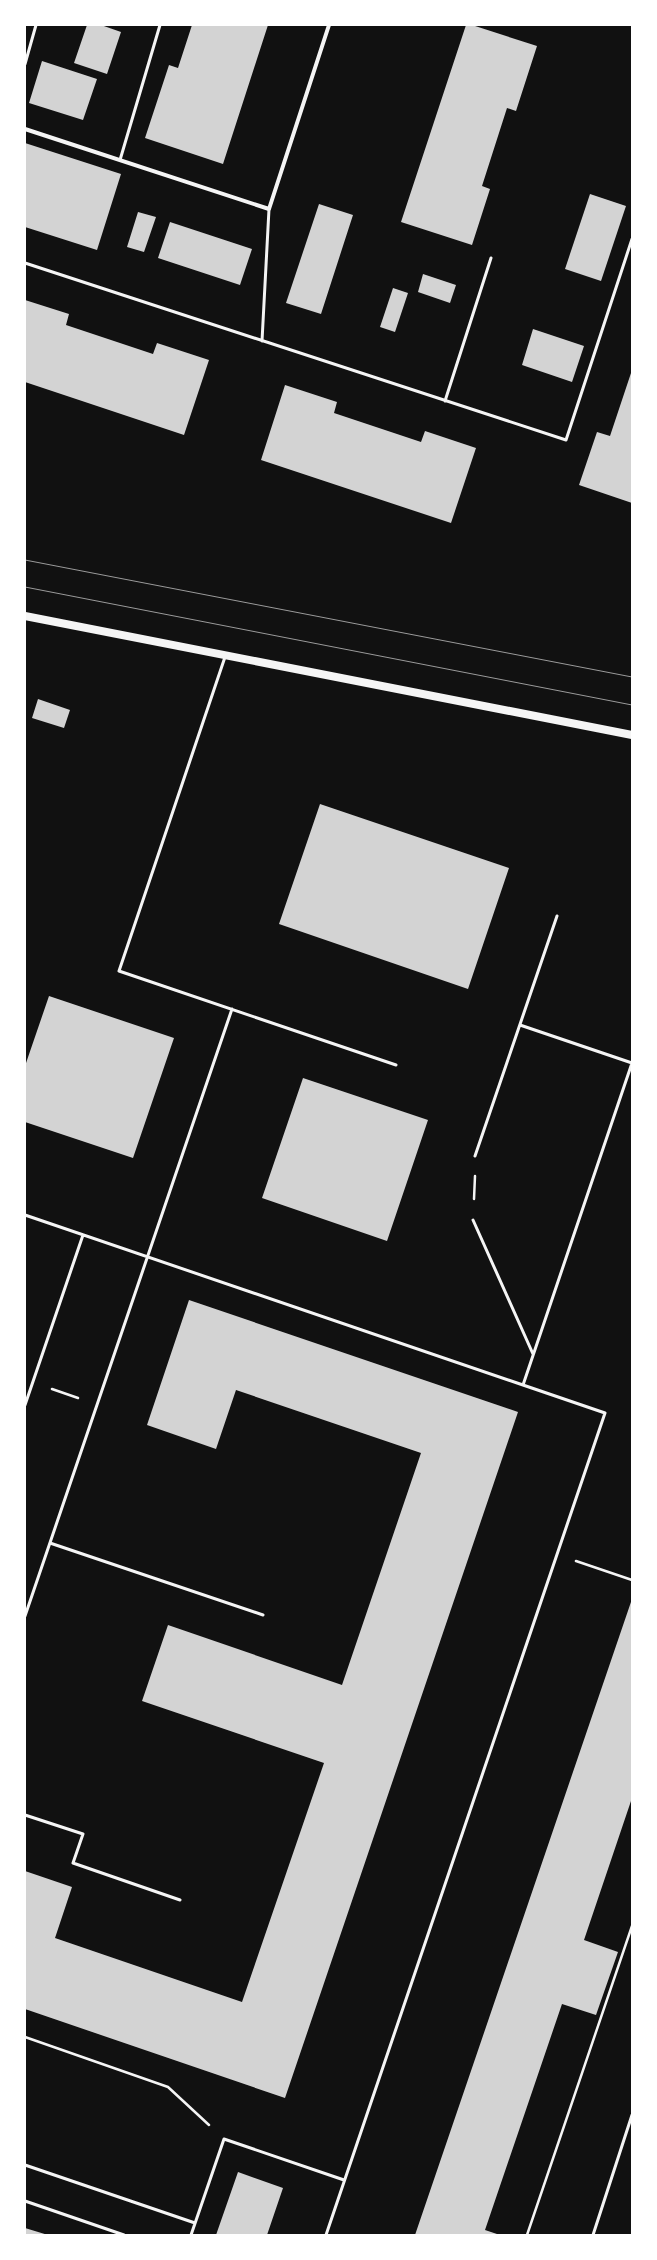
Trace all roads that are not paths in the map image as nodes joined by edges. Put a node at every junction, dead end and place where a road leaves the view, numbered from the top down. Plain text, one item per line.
1 (36, 25) edge
2 (160, 25) edge
3 (330, 25) edge
4 (25, 64) edge
5 (25, 129) edge
6 (120, 160) junction
7 (269, 209) junction
8 (632, 239) edge
9 (491, 258) dead end
10 (25, 263) edge
11 (262, 341) junction
12 (445, 401) junction
13 (25, 616) edge
14 (226, 655) junction
15 (632, 735) edge
16 (557, 916) dead end
17 (232, 1009) junction
18 (520, 1025) junction
19 (632, 1063) edge
20 (396, 1065) dead end
21 (476, 1156) road end
22 (25, 1215) edge
23 (473, 1220) road end
24 (83, 1235) junction
25 (147, 1257) junction
26 (533, 1354) junction
27 (522, 1385) junction
28 (25, 1405) edge
29 (50, 1543) junction
30 (25, 1616) edge
31 (262, 1616) dead end
32 (25, 1815) edge
33 (180, 1900) dead end
34 (632, 2115) edge
35 (25, 2166) edge
36 (344, 2180) junction
37 (25, 2201) edge
38 (195, 2223) junction
39 (124, 2235) edge
40 (191, 2235) edge
41 (326, 2235) edge
42 (593, 2235) edge

1 - 4 lane
2 - 6 lane
3 - 7 street
5 - 6 street
6 - 7 street
7 - 11 lane
8 - 12 lane
9 - 12 lane
10 - 11 lane
11 - 12 lane
13 - 14 main road
14 - 15 main road
14 - 17 lane
16 - 18 lane
17 - 20 lane
17 - 25 lane
18 - 19 lane
18 - 21 lane
19 - 26 lane
22 - 24 lane
23 - 26 lane
24 - 25 lane
24 - 28 lane
25 - 27 lane
25 - 29 lane
26 - 27 lane
27 - 36 lane
29 - 30 lane
29 - 31 lane
32 - 33 lane
34 - 42 lane
35 - 38 lane
36 - 38 lane
36 - 41 lane
37 - 39 lane
38 - 40 lane

